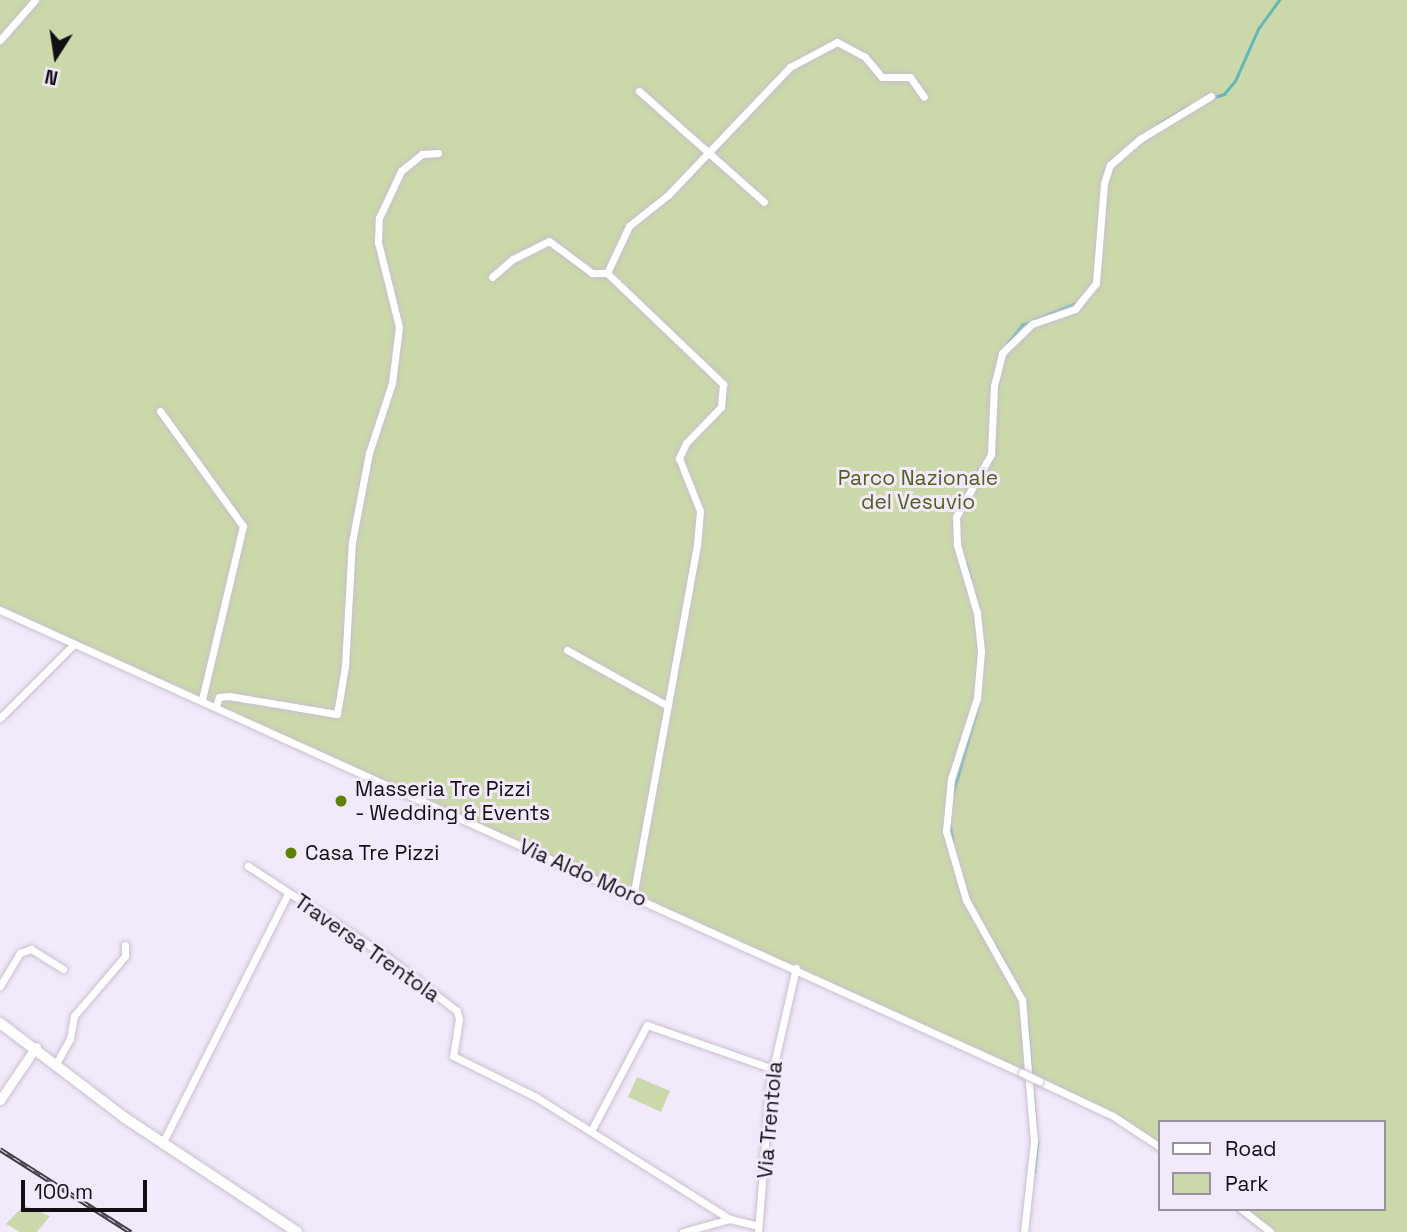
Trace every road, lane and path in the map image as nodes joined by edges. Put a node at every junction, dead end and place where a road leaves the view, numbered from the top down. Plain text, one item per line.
1 (34, 0) edge
2 (0, 40) edge
3 (639, 91) dead end
4 (1212, 96) dead end
5 (924, 97) dead end
6 (438, 153) dead end
7 (706, 154) junction
8 (764, 202) dead end
9 (607, 273) junction
10 (492, 277) dead end
11 (160, 411) dead end
12 (0, 610) edge
13 (74, 643) junction
14 (567, 650) dead end
15 (202, 699) junction
16 (216, 706) junction
17 (668, 706) junction
18 (0, 718) edge
19 (248, 866) dead end
20 (288, 893) junction
21 (633, 896) junction
22 (125, 945) dead end
23 (796, 968) junction
24 (63, 969) dead end
25 (0, 986) edge
26 (0, 1023) edge
27 (36, 1047) junction
28 (57, 1062) junction
29 (772, 1069) junction
30 (0, 1100) edge
31 (592, 1131) junction
32 (162, 1144) junction
33 (1158, 1146) edge
34 (1244, 1211) edge
35 (730, 1219) junction
36 (758, 1229) edge
37 (297, 1232) edge
38 (683, 1232) edge
39 (1024, 1232) edge
40 (1270, 1232) edge

1 - 2 street
3 - 7 street
4 - 39 street
5 - 7 street
6 - 16 street
7 - 8 street
7 - 9 street
9 - 10 street
9 - 17 street
11 - 15 street
12 - 13 street, Via Aldo Moro
13 - 15 street, Via Aldo Moro
13 - 18 street
14 - 17 street
15 - 16 street, Via Aldo Moro
16 - 21 street, Via Aldo Moro
17 - 21 street
19 - 20 street, Traversa Trentola
20 - 31 street, Traversa Trentola
20 - 32 street
21 - 23 street, Via Aldo Moro
22 - 28 street
23 - 29 street, Via Trentola
23 - 33 street, Via Aldo Moro, bridge
24 - 25 street
26 - 27 main road
27 - 28 main road
27 - 30 street
28 - 32 main road
29 - 31 street
29 - 36 street, Via Trentola
31 - 35 street, Traversa Trentola
32 - 37 main road
34 - 40 street
35 - 36 street, Traversa Trentola
35 - 38 street

